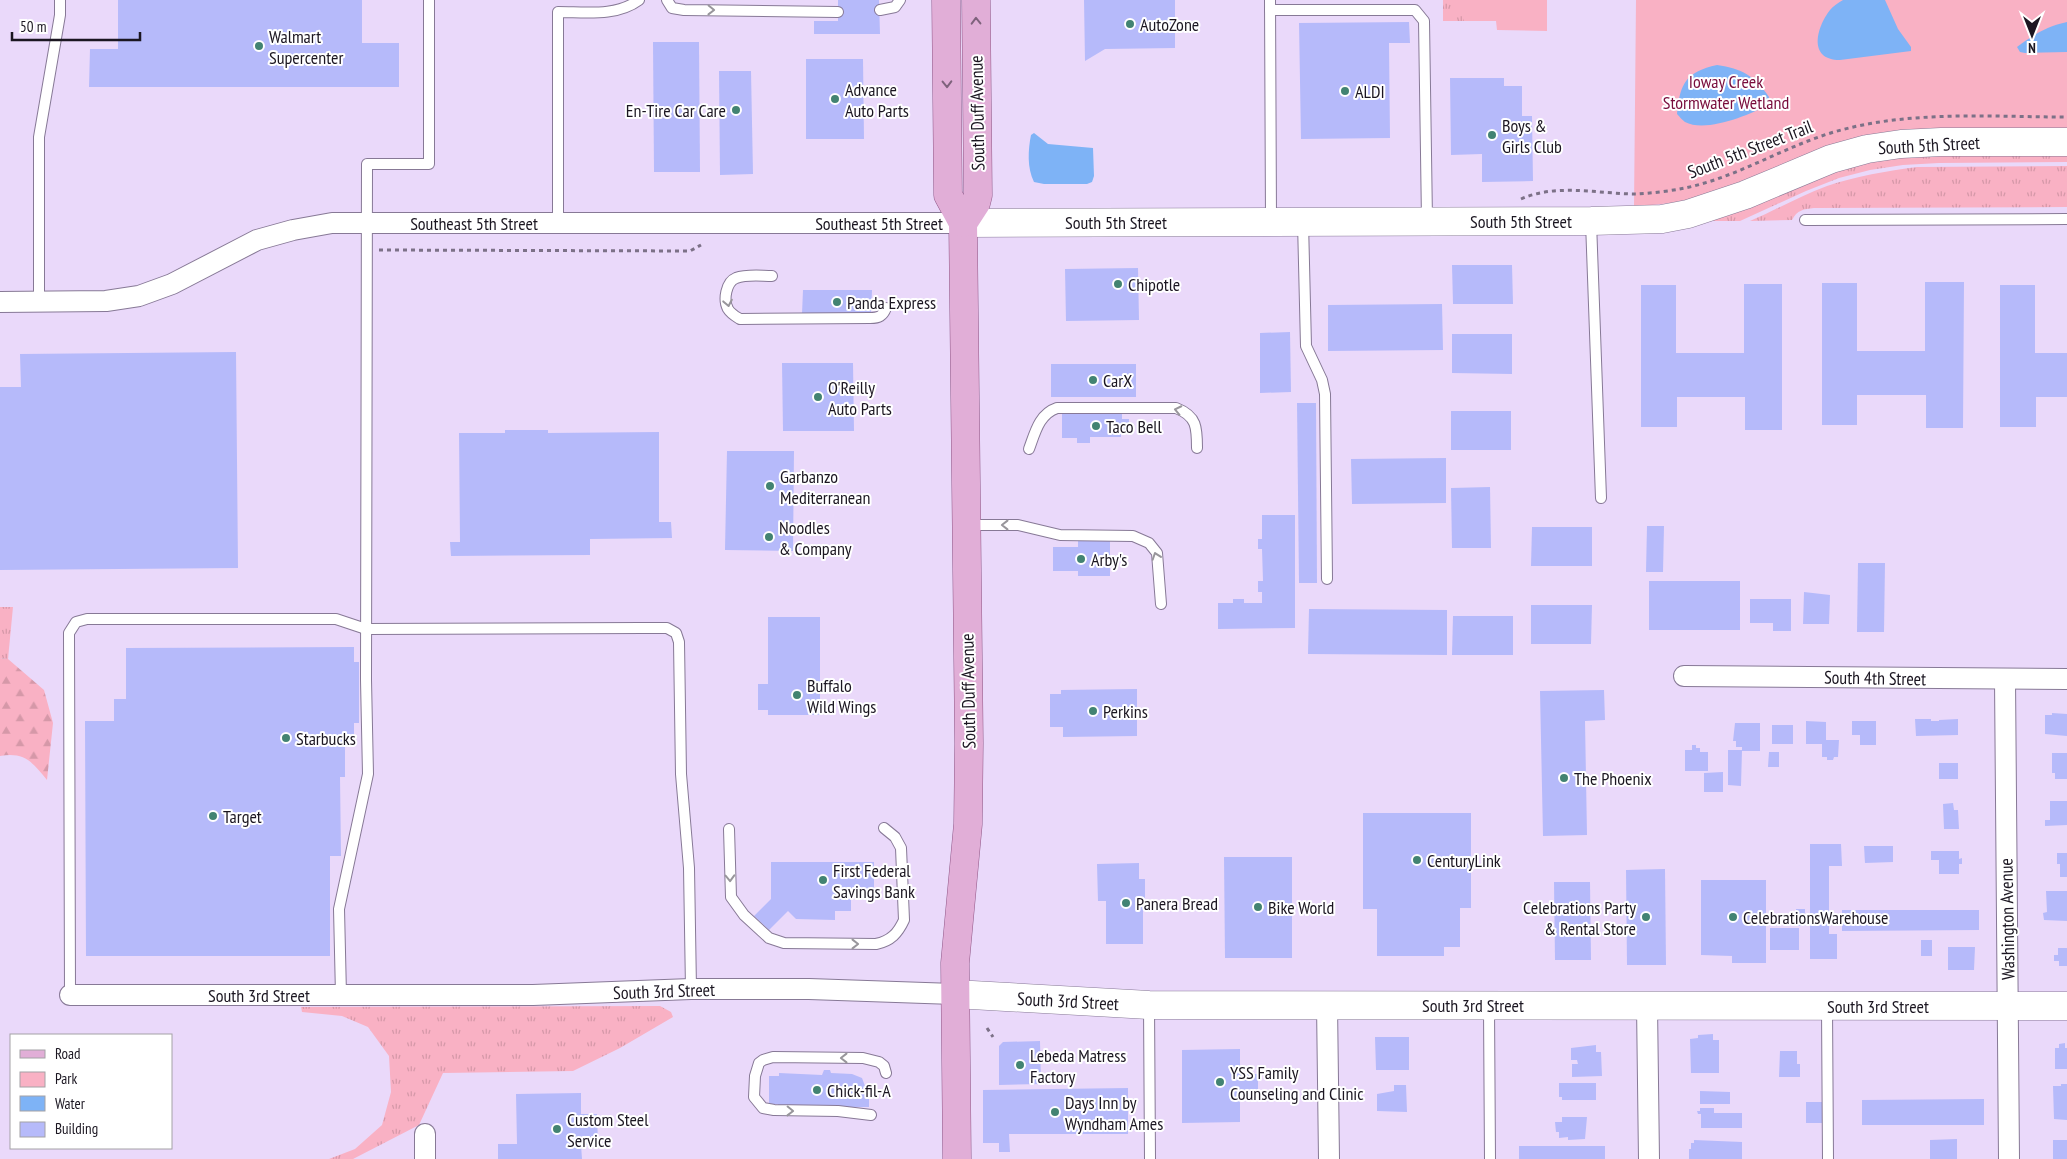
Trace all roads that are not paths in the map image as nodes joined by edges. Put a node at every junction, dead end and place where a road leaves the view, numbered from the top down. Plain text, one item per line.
1 (60, 0) edge
2 (429, 0) edge
3 (639, 0) edge
4 (667, 0) edge
5 (900, 0) edge
6 (976, 0) edge
7 (944, 1) edge
8 (1270, 5) edge
9 (880, 10) dead end
10 (838, 12) dead end
11 (2067, 142) edge
12 (2067, 219) edge
13 (1805, 220) dead end
14 (1271, 221) junction
15 (1303, 221) junction
16 (1427, 221) junction
17 (1591, 221) junction
18 (366, 223) junction
19 (558, 223) junction
20 (963, 223) junction
21 (772, 276) dead end
22 (0, 302) edge
23 (39, 302) junction
24 (886, 308) dead end
25 (1197, 448) dead end
26 (1029, 449) dead end
27 (1601, 498) dead end
28 (966, 525) junction
29 (1327, 579) dead end
30 (1161, 604) dead end
31 (366, 629) junction
32 (1684, 676) dead end
33 (2004, 679) junction
34 (2067, 679) edge
35 (884, 828) dead end
36 (729, 829) dead end
37 (691, 989) junction
38 (954, 994) junction
39 (70, 995) joint
40 (341, 995) junction
41 (1327, 1004) junction
42 (1149, 1005) junction
43 (1489, 1005) junction
44 (1647, 1005) junction
45 (1827, 1006) junction
46 (2008, 1006) junction
47 (2067, 1006) edge
48 (886, 1073) dead end
49 (871, 1115) dead end
50 (425, 1134) dead end
51 (425, 1159) edge
52 (957, 1159) edge
53 (1150, 1159) edge
54 (1328, 1159) edge
55 (1490, 1159) edge
56 (1649, 1159) edge
57 (1828, 1159) edge
58 (2009, 1159) edge

1 - 23 lane
2 - 18 lane
3 - 19 lane
4 -> 10 lane
5 - 9 lane
20 -> 6 main road, South Duff Avenue
7 -> 20 main road, South Duff Avenue
8 - 14 lane
8 - 16 lane
11 - 17 street, South 5th Street
12 - 13 lane
14 - 15 street, South 5th Street
14 - 20 street, South 5th Street
15 - 16 street, South 5th Street
15 - 29 lane
16 - 17 street, South 5th Street
17 - 27 lane
18 - 19 street, Southeast 5th Street
18 - 23 street, Southeast 5th Street
18 - 31 lane
19 - 20 street, Southeast 5th Street
20 - 28 main road, South Duff Avenue
21 -> 24 lane
22 - 23 street, Southeast 5th Street
25 -> 26 lane
30 -> 28 lane
28 - 38 main road, South Duff Avenue
31 - 37 lane
31 - 39 lane
31 - 40 lane
32 - 33 street, South 4th Street
33 - 34 street, South 4th Street
33 - 46 street, Washington Avenue
36 -> 35 lane
37 - 38 street, South 3rd Street
37 - 40 street, South 3rd Street
38 - 42 street, South 3rd Street
38 - 52 main road, South Duff Avenue
39 - 40 street, South 3rd Street
41 - 42 street, South 3rd Street
41 - 43 street, South 3rd Street
41 - 54 street
42 - 53 lane
43 - 44 street, South 3rd Street
43 - 55 lane
44 - 45 street, South 3rd Street
44 - 56 street
45 - 46 street, South 3rd Street
45 - 57 lane
46 - 47 street, South 3rd Street
46 - 58 street, Washington Avenue
48 -> 49 lane
50 - 51 street

